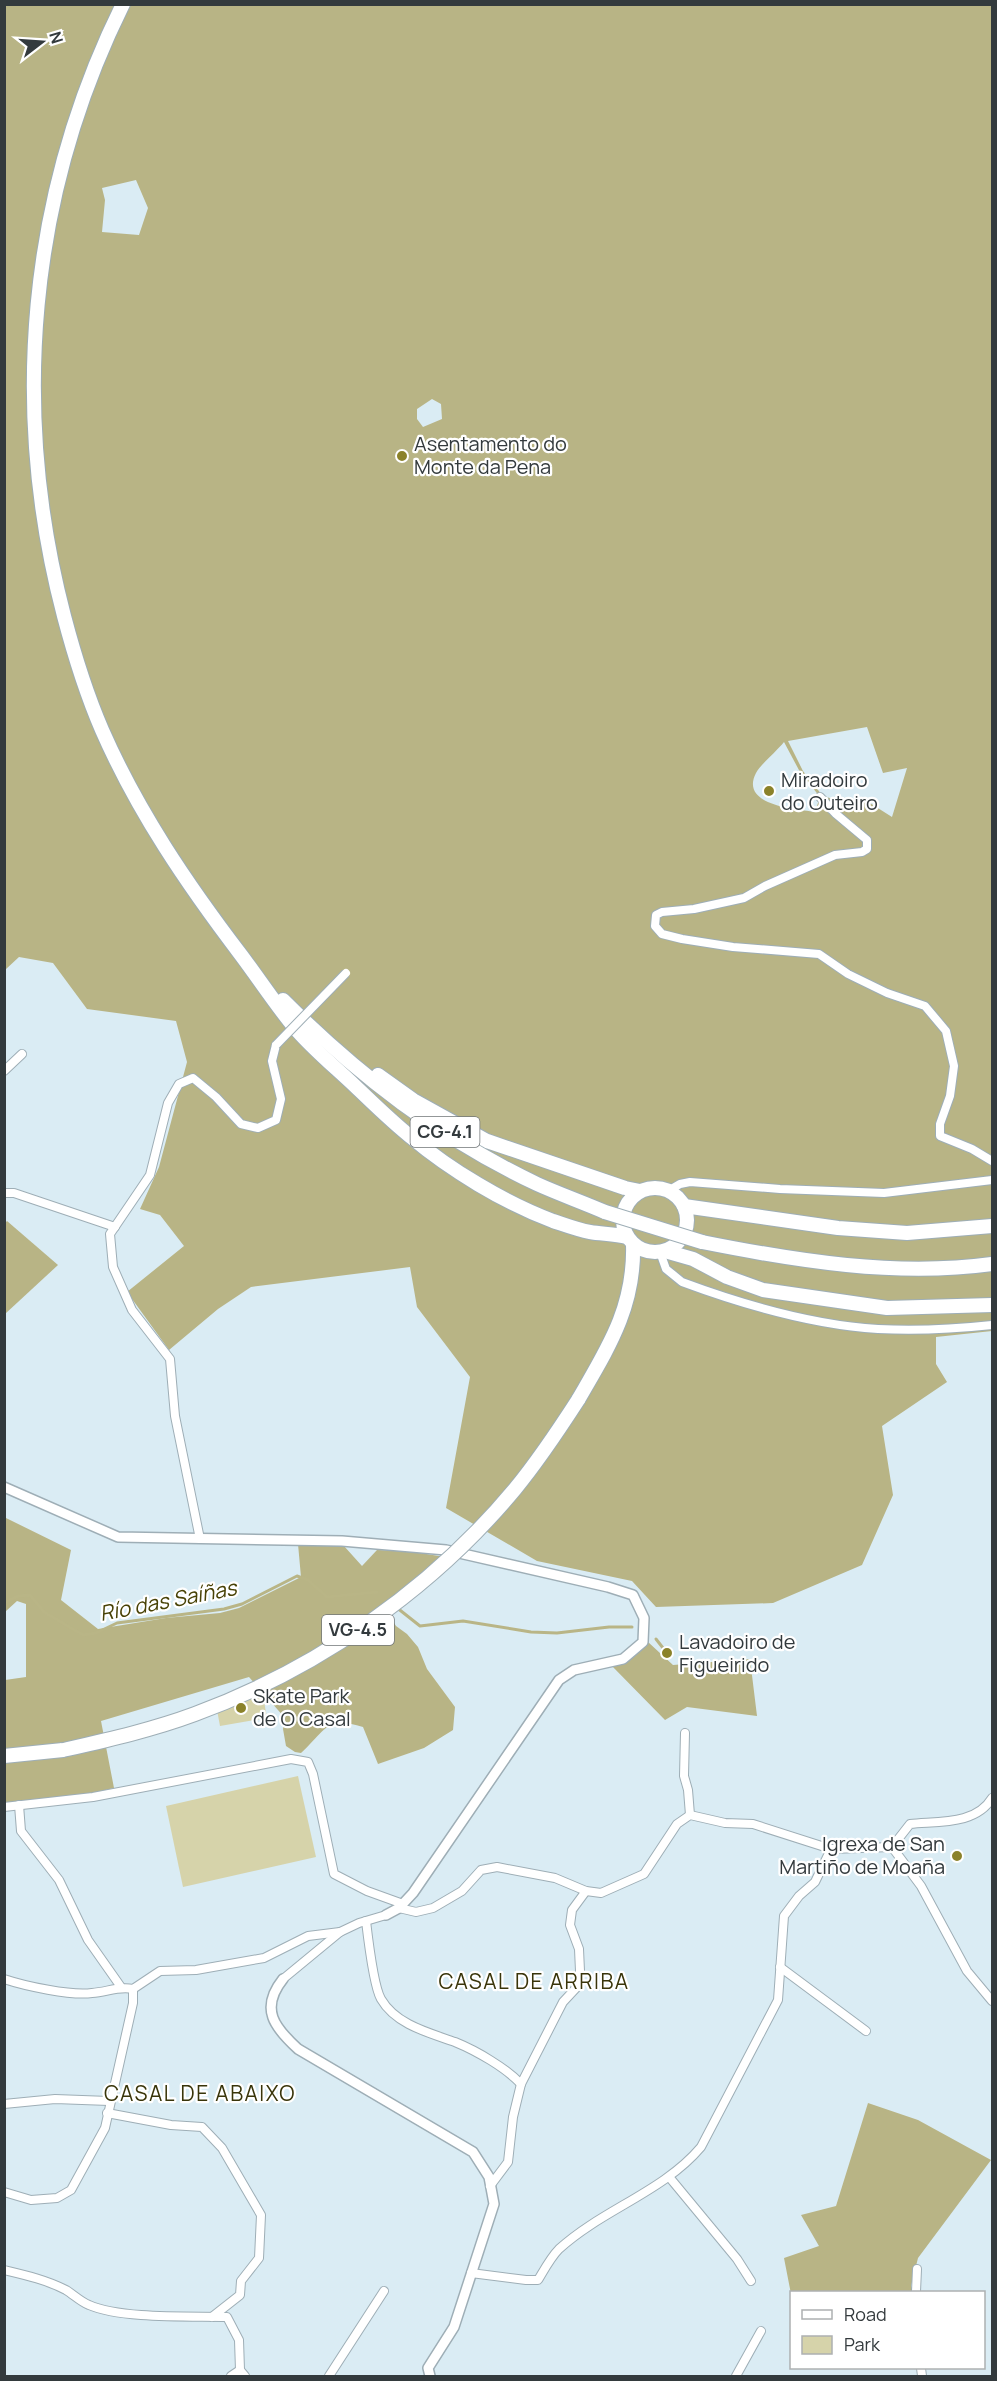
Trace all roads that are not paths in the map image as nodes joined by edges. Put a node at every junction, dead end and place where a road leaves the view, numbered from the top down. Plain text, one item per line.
1 (123, 4) edge
2 (820, 797) dead end
3 (248, 964) junction
4 (345, 973) dead end
5 (304, 1021) junction
6 (22, 1054) dead end
7 (4, 1071) edge
8 (993, 1161) edge
9 (993, 1180) edge
10 (640, 1191) junction
11 (668, 1191) junction
12 (4, 1193) edge
13 (684, 1206) junction
14 (993, 1226) edge
15 (115, 1227) junction
16 (630, 1241) junction
17 (659, 1252) junction
18 (993, 1264) edge
19 (632, 1284) junction
20 (993, 1305) edge
21 (993, 1325) edge
22 (4, 1487) edge
23 (200, 1539) junction
24 (685, 1732) dead end
25 (4, 1756) edge
26 (993, 1798) edge
27 (19, 1805) junction
28 (4, 1807) edge
29 (690, 1815) junction
30 (892, 1847) junction
31 (831, 1849) junction
32 (586, 1891) junction
33 (401, 1906) junction
34 (386, 1915) joint
35 (366, 1921) junction
36 (340, 1932) junction
37 (780, 1967) junction
38 (4, 1979) edge
39 (283, 1979) joint
40 (121, 1987) junction
41 (134, 1989) junction
42 (993, 2001) edge
43 (866, 2031) dead end
44 (521, 2084) junction
45 (109, 2101) junction
46 (4, 2103) edge
47 (107, 2114) junction
48 (670, 2178) junction
49 (490, 2186) junction
50 (4, 2192) edge
51 (917, 2269) dead end
52 (4, 2270) edge
53 (471, 2273) junction
54 (751, 2281) dead end
55 (384, 2291) dead end
56 (916, 2291) edge
57 (212, 2317) junction
58 (761, 2331) dead end
59 (242, 2373) edge
60 (231, 2376) edge
61 (329, 2376) edge
62 (430, 2376) edge
63 (736, 2376) edge

1 - 3 highway, CG-4.1
2 - 8 street
3 - 5 highway, CG-4.1
3 - 16 highway
4 - 15 street, bridge
5 - 10 highway
5 - 18 highway, CG-4.1, bridge
6 - 7 street
9 - 11 street
10 - 11 highway
10 - 16 highway
11 - 13 highway
12 - 15 street
13 - 14 highway
13 - 17 highway
15 - 23 street
16 - 17 highway
16 - 19 highway
17 - 19 highway
17 - 20 highway
17 - 21 street
19 - 25 highway, VG-4.5, bridge
22 - 23 street
23 - 33 street
24 - 29 street
26 - 30 street
27 - 28 street
27 - 33 street
27 - 40 street
29 - 31 street
29 - 32 street
30 - 31 street
30 - 42 street
31 - 37 street
32 - 33 street
32 - 44 street
33 - 34 street
34 - 35 street
35 - 36 street
35 - 44 street
36 - 39 street
36 - 41 street
37 - 43 street
37 - 48 street
38 - 40 street
39 - 49 street
40 - 41 street
41 - 45 street
44 - 49 street
45 - 46 street
45 - 47 street
47 - 50 street
47 - 57 street
48 - 53 street
48 - 54 street
49 - 53 street
51 - 56 street
52 - 57 street
53 - 62 street
55 - 61 street
57 - 59 street
58 - 63 street
59 - 60 street

